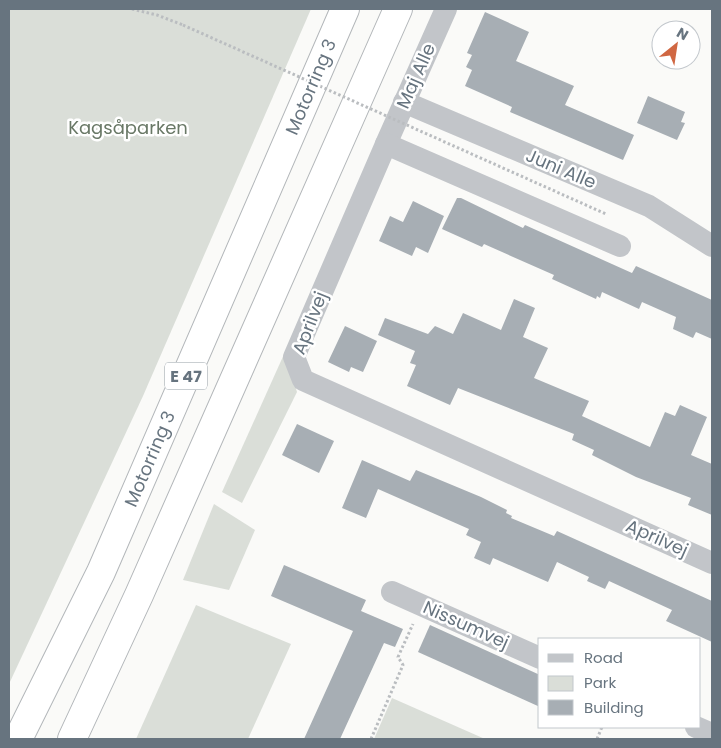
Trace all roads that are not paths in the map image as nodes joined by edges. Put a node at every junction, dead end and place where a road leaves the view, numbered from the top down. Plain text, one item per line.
1 (345, 9) edge
2 (398, 9) edge
3 (446, 9) edge
4 (404, 102) junction
5 (386, 144) junction
6 (620, 246) dead end
7 (712, 246) edge
8 (712, 563) edge
9 (392, 592) dead end
10 (538, 657) edge
11 (698, 728) edge
12 (712, 734) edge
13 (18, 739) edge
14 (72, 739) edge

1 - 13 highway, Motorring 3 / E 47
2 - 14 highway, E 47
3 - 4 street, Maj Alle
4 - 5 street, Maj Alle
4 - 7 street, Juni Alle
5 - 6 street
5 - 8 street, Aprilvej
9 - 10 street, Nissumvej
11 - 12 street

